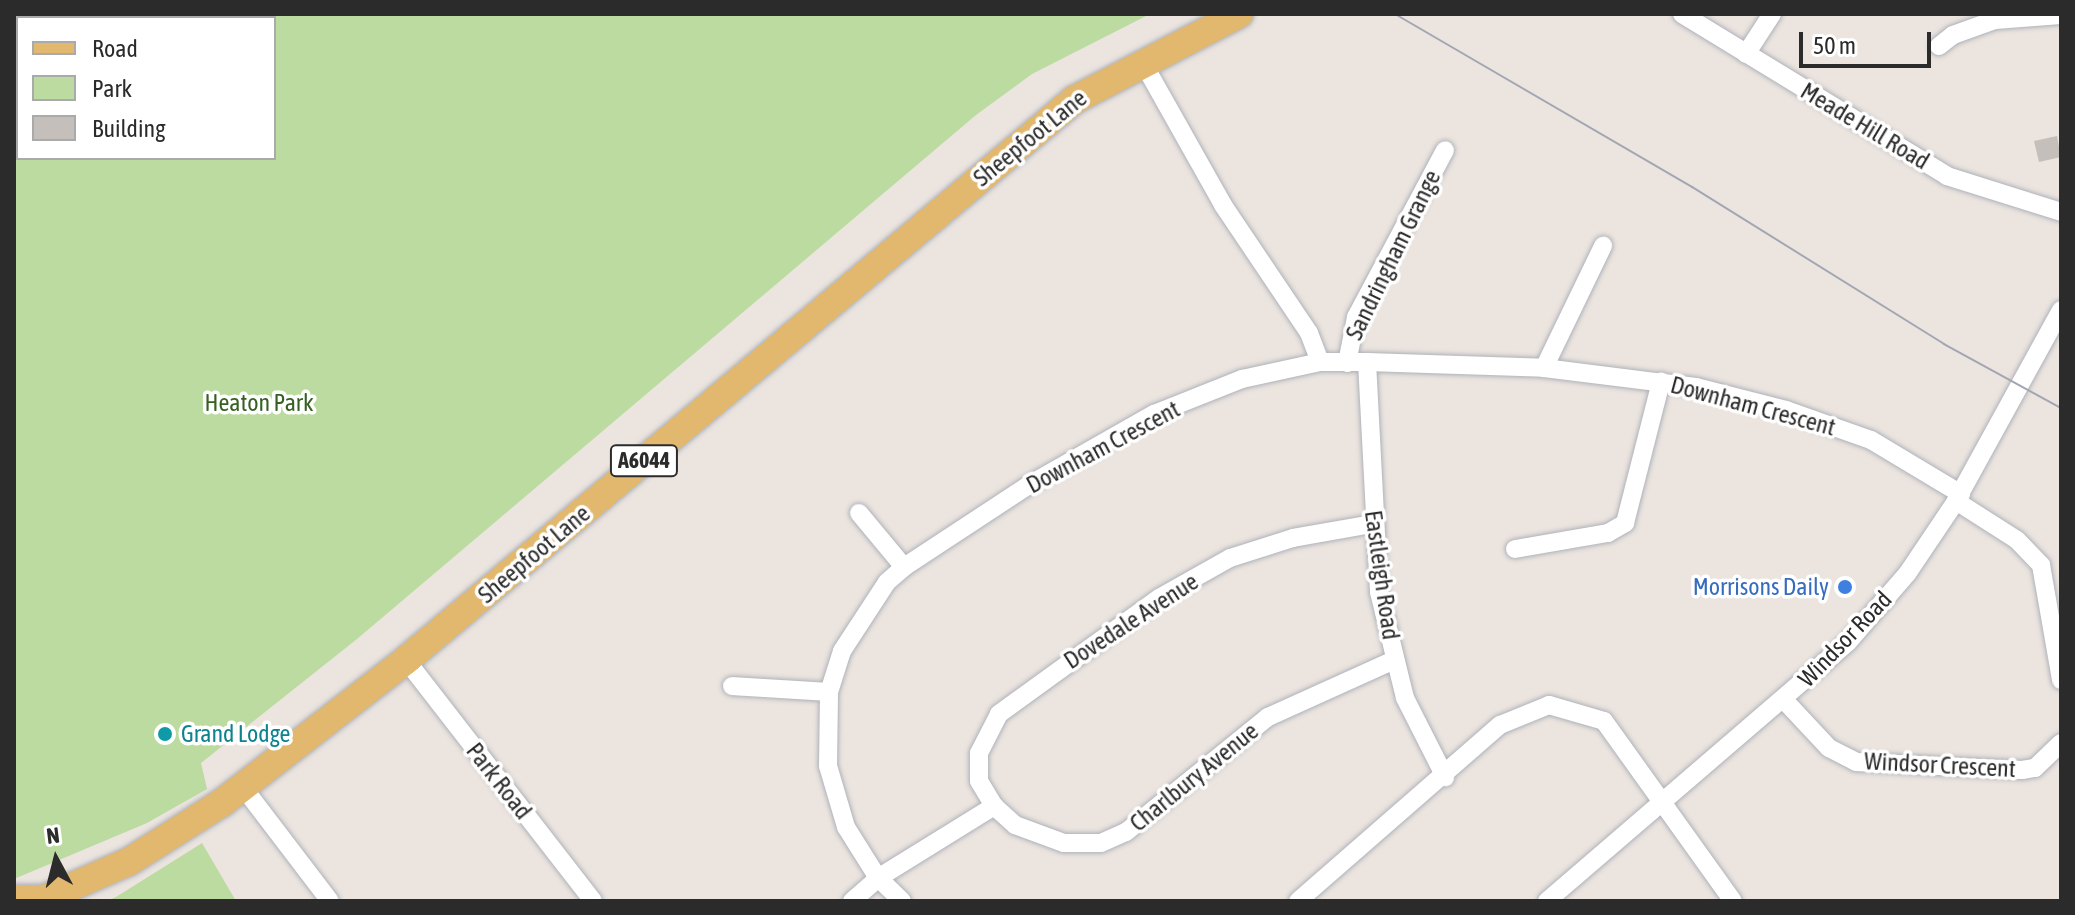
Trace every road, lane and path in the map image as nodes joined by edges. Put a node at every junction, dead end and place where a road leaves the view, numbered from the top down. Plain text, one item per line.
1 (1239, 14) edge
2 (1682, 14) edge
3 (1772, 14) edge
4 (2061, 15) edge
5 (1939, 46) dead end
6 (1746, 54) junction
7 (1142, 61) junction
8 (1445, 150) dead end
9 (2061, 212) edge
10 (1603, 246) dead end
11 (2061, 310) edge
12 (1320, 362) junction
13 (1367, 362) junction
14 (1347, 363) junction
15 (1544, 368) junction
16 (1661, 382) junction
17 (1959, 498) junction
18 (859, 513) dead end
19 (1372, 524) junction
20 (1515, 549) dead end
21 (904, 567) junction
22 (406, 660) junction
23 (1394, 660) junction
24 (2061, 680) edge
25 (732, 686) dead end
26 (829, 692) junction
27 (1785, 701) junction
28 (2061, 743) edge
29 (1445, 777) junction
30 (243, 787) junction
31 (1666, 801) junction
32 (994, 806) junction
33 (878, 878) junction
34 (587, 895) edge
35 (32, 900) edge
36 (330, 901) edge
37 (567, 901) edge
38 (852, 901) edge
39 (902, 901) edge
40 (1298, 901) edge
41 (1547, 901) edge
42 (1733, 901) edge

1 - 7 main road, Sheepfoot Lane / A6044
2 - 6 street, Meade Hill Road
3 - 6 street
4 - 5 street
6 - 9 street, Meade Hill Road
7 - 12 street
7 - 22 main road, Sheepfoot Lane / A6044
8 - 14 street, Sandringham Grange
10 - 15 street
11 - 17 street, Windsor Road
12 - 14 street, Downham Crescent
12 - 21 street, Downham Crescent
13 - 14 street, Downham Crescent
13 - 15 street, Downham Crescent
13 - 19 street, Eastleigh Road
15 - 16 street, Downham Crescent
16 - 17 street, Downham Crescent
16 - 20 street
17 - 24 street
17 - 27 street, Windsor Road
18 - 21 street
19 - 23 street, Eastleigh Road
19 - 32 street, Dovedale Avenue
21 - 26 street, Downham Crescent
22 - 30 main road, Sheepfoot Lane / A6044
22 - 34 street, Park Road
23 - 29 street, Eastleigh Road
23 - 32 street, Charlbury Avenue
25 - 26 street
26 - 33 street, Downham Crescent
27 - 28 street, Windsor Crescent
27 - 31 street, Windsor Road
29 - 31 street
29 - 40 street
30 - 35 main road, Sheepfoot Lane / A6044
30 - 36 street
31 - 41 street, Windsor Road
31 - 42 street
32 - 33 street
33 - 38 street
33 - 39 street, Downham Crescent
34 - 37 street

